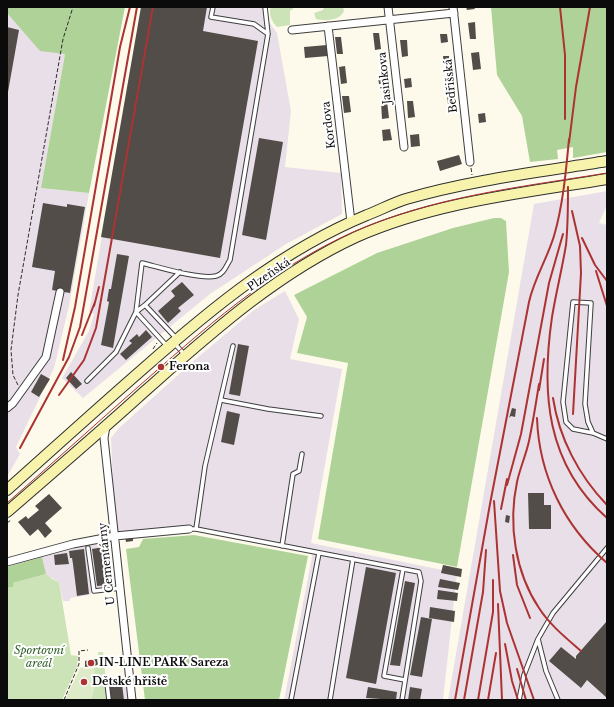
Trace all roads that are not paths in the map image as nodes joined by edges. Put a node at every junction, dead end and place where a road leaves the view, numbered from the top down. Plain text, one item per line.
1 (214, 7) edge
2 (265, 7) edge
3 (388, 7) edge
4 (454, 10) edge
5 (389, 20) junction
6 (328, 26) junction
7 (292, 30) dead end
8 (268, 34) junction
9 (404, 147) dead end
10 (607, 161) edge
11 (470, 162) road end
12 (607, 178) edge
13 (351, 222) junction
14 (180, 272) junction
15 (60, 292) dead end
16 (145, 305) junction
17 (136, 312) junction
18 (172, 343) junction
19 (233, 346) dead end
20 (185, 356) junction
21 (87, 381) dead end
22 (221, 400) junction
23 (7, 408) edge
24 (320, 416) dead end
25 (107, 426) junction
26 (594, 433) junction
27 (607, 439) edge
28 (302, 454) dead end
29 (7, 490) edge
30 (7, 512) edge
31 (193, 529) junction
32 (115, 536) junction
33 (282, 546) junction
34 (88, 548) dead end
35 (607, 548) edge
36 (319, 553) junction
37 (353, 560) junction
38 (7, 562) edge
39 (403, 569) junction
40 (122, 588) junction
41 (538, 639) junction
42 (405, 680) junction
43 (130, 681) junction
44 (109, 700) edge
45 (132, 700) edge
46 (291, 700) edge
47 (330, 700) edge
48 (402, 700) edge
49 (519, 700) edge
50 (558, 700) edge

1 - 8 lane
2 - 8 lane
3 - 5 street, Jasinkova
4 - 5 street
4 - 11 street, Bedřišská
5 - 6 street
5 - 9 street, Jasinkova
6 - 7 street
6 - 13 street, Kordova
8 - 14 lane
10 - 13 main road, Plzeňská
12 - 20 main road, Plzeňská
13 - 18 main road, Plzeňská
14 - 16 lane
14 - 17 lane
15 - 23 street
16 - 17 lane
16 - 18 lane
17 - 18 lane
17 - 21 lane
18 - 20 lane
18 - 29 main road, Plzeňská
19 - 22 lane
20 - 25 main road, Plzeňská
22 - 24 lane
22 - 31 lane
25 - 30 main road, Plzeňská
25 - 32 street, U Cementárny
26 - 26 lane
26 - 27 lane
28 - 33 lane
31 - 32 street
31 - 33 lane
32 - 38 street
32 - 40 street, U Cementárny
33 - 36 lane
34 - 40 lane
35 - 41 lane
36 - 37 lane
36 - 46 lane
37 - 39 lane
37 - 47 lane
39 - 42 lane
39 - 42 lane
40 - 43 street, U Cementárny
41 - 49 lane
41 - 50 lane
42 - 48 lane
43 - 44 lane
43 - 45 street, U Cementárny

